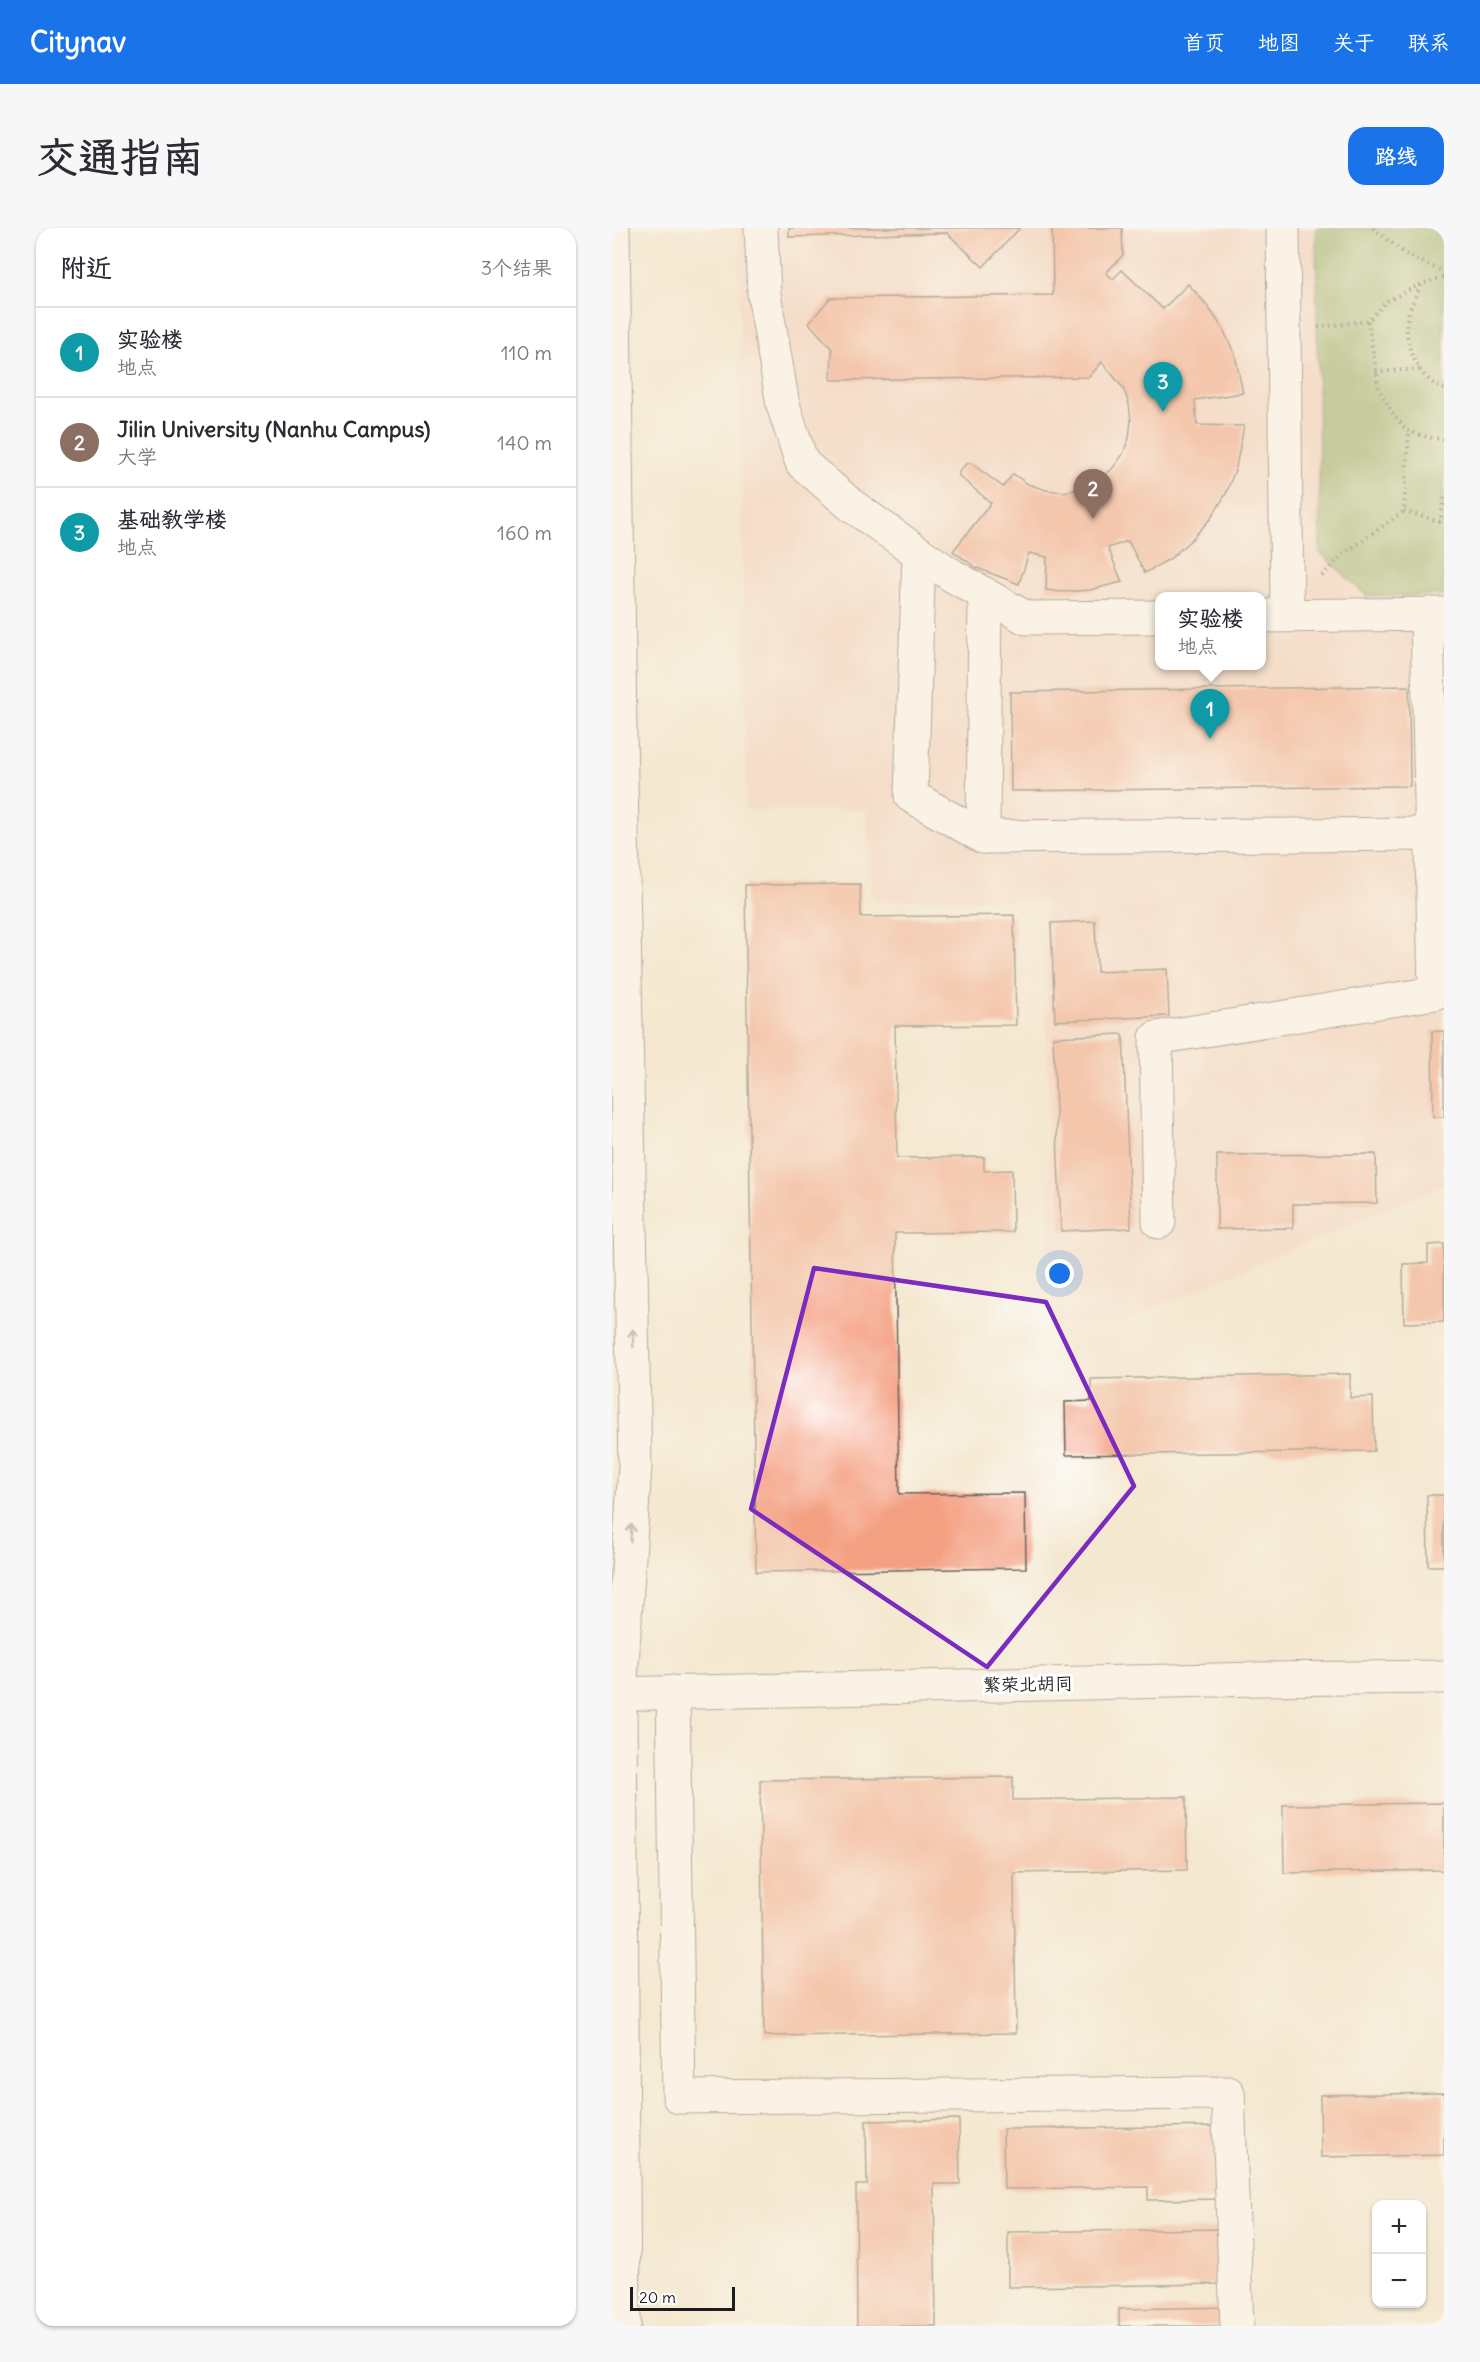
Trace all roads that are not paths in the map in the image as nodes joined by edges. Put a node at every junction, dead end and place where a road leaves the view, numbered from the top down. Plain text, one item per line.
1 (613, 228) edge
2 (761, 228) edge
3 (1283, 228) edge
4 (919, 553) junction
5 (985, 594) junction
6 (1436, 614) edge
7 (1274, 616) edge
8 (1155, 617) edge
9 (1432, 834) junction
10 (983, 837) junction
11 (1439, 993) edge
12 (1159, 1222) dead end
13 (1444, 1677) edge
14 (673, 1692) junction
15 (616, 1694) edge
16 (624, 2326) edge
17 (1237, 2326) edge

15 -> 1 main road
2 - 4 main road
3 - 7 main road
4 - 5 main road
4 - 10 main road
5 - 8 main road
5 - 10 main road
6 - 7 main road
6 - 9 main road
9 - 10 main road
9 - 11 main road
11 - 12 main road
13 - 14 main road, 繁荣北胡同
14 - 15 main road, 繁荣北胡同
14 - 17 main road
15 - 16 main road

